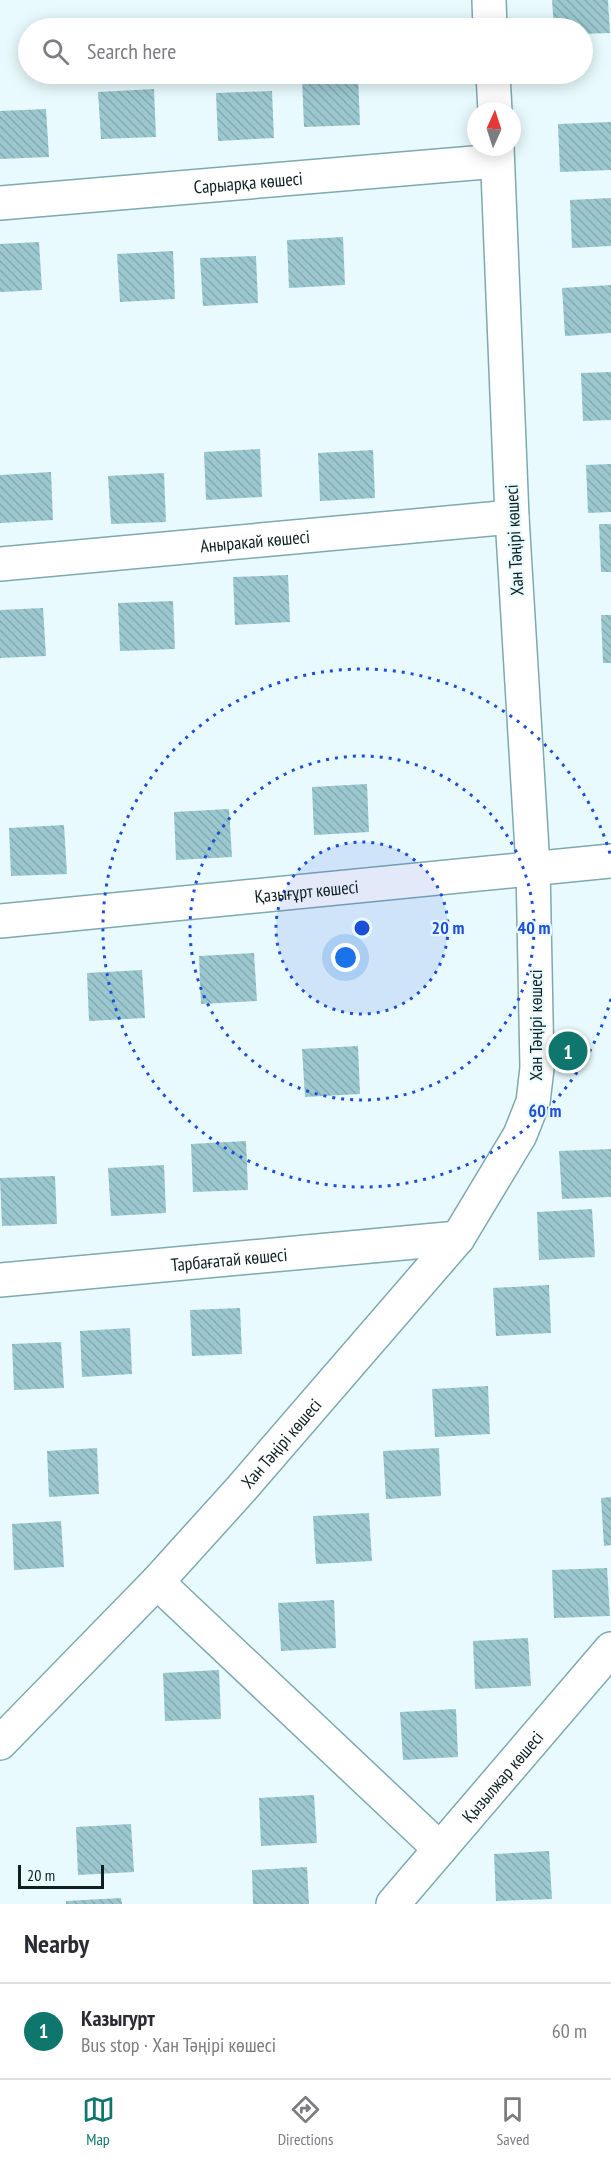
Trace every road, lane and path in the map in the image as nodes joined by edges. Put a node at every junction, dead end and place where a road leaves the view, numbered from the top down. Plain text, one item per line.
1 (489, 0) edge
2 (490, 18) edge
3 (494, 84) edge
4 (495, 102) edge
5 (477, 156) edge
6 (497, 156) edge
7 (0, 203) edge
8 (512, 517) junction
9 (0, 564) edge
10 (611, 861) edge
11 (533, 867) junction
12 (0, 921) edge
13 (458, 1238) junction
14 (0, 1281) edge
15 (157, 1582) junction
16 (611, 1649) edge
17 (0, 1743) edge
18 (440, 1849) junction
19 (393, 1904) edge

1 - 2 street
3 - 4 street
5 - 7 street, Сарыарқа көшесі
6 - 8 street, Хан Тәңірі көшесі
8 - 9 street, Аныракай көшесі
8 - 11 street, Хан Тәңірі көшесі
10 - 11 street, Қазығұрт көшесі
11 - 12 street, Қазығұрт көшесі
11 - 13 street, Хан Тәңірі көшесі
13 - 14 street, Тарбағатай көшесі
13 - 15 street, Хан Тәңірі көшесі
15 - 17 street, Хан Тәңірі көшесі
15 - 18 street
16 - 18 street, Қызылжар көшесі
18 - 19 street, Қызылжар көшесі

